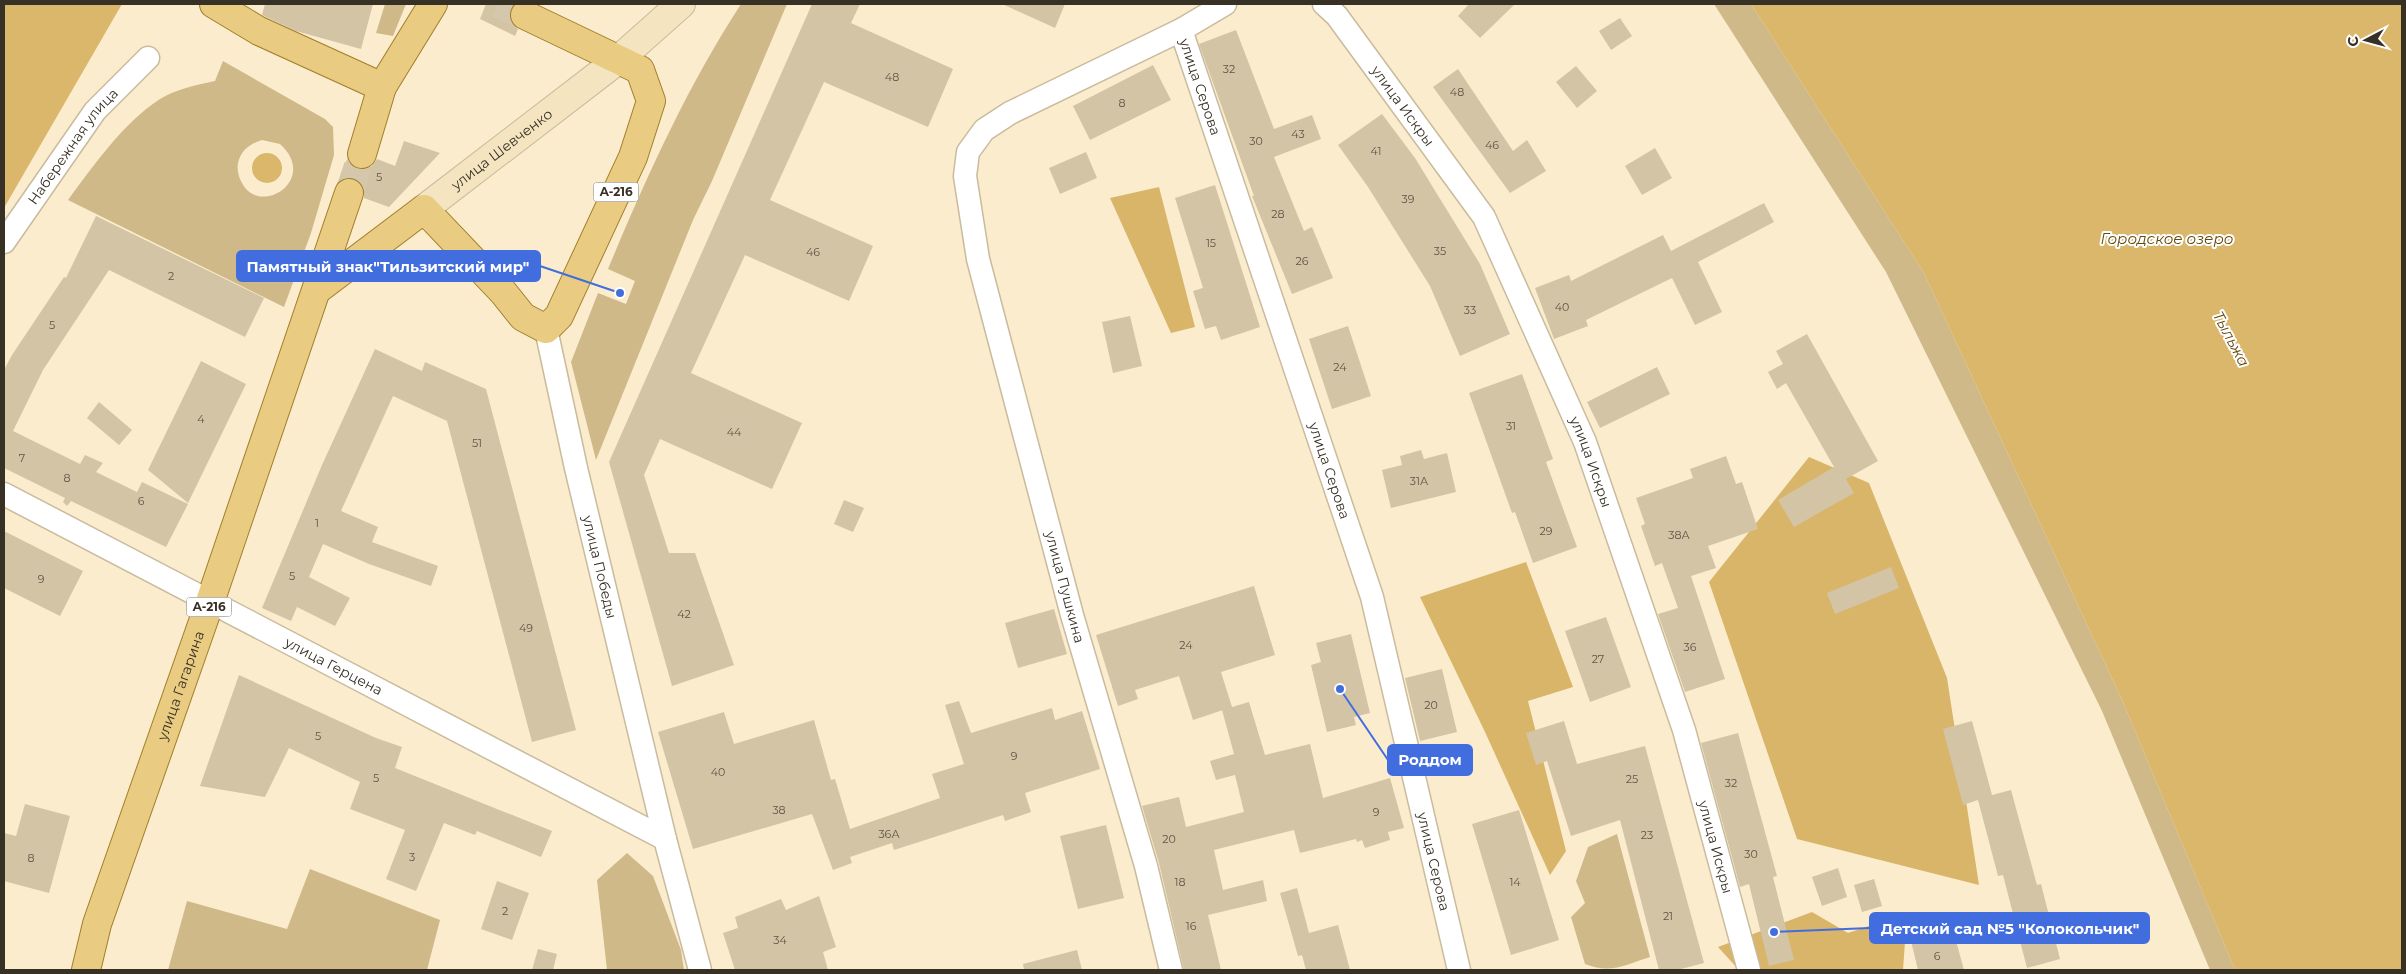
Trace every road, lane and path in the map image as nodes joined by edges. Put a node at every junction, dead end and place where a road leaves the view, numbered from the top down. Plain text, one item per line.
1 (214, 4) edge
2 (432, 4) edge
3 (681, 4) edge
4 (1225, 4) edge
5 (1324, 4) edge
6 (525, 15) tunnel mouth
7 (1181, 30) junction
8 (148, 58) dead end
9 (618, 60) junction
10 (382, 87) junction
11 (362, 154) tunnel mouth
12 (349, 193) tunnel mouth
13 (424, 208) junction
14 (4, 242) edge
15 (318, 289) junction
16 (546, 329) junction
17 (4, 494) edge
18 (210, 602) junction
19 (665, 839) junction
20 (86, 970) edge
21 (700, 970) edge
22 (1171, 970) edge
23 (1459, 970) edge
24 (1749, 970) edge

1 - 10 main road
2 - 10 main road
3 - 9 main road, улица Шевченко
4 - 7 street, улица Серова
5 - 24 street, улица Искры
6 - 9 main road, А-216
7 - 22 street, улица Пушкина
7 - 23 street, улица Серова
8 - 14 street, Набережная улица
9 - 13 main road, улица Шевченко
9 - 16 main road, А-216
10 - 11 main road
12 - 15 main road, А-216
13 - 15 main road, улица Шевченко
13 - 16 main road
15 - 18 main road, улица Гагарина / А-216
16 - 19 street, улица Победы
17 - 18 street, улица Герцена
18 - 19 street, улица Герцена
18 - 20 main road, улица Гагарина / А-216
19 - 21 street, улица Победы

